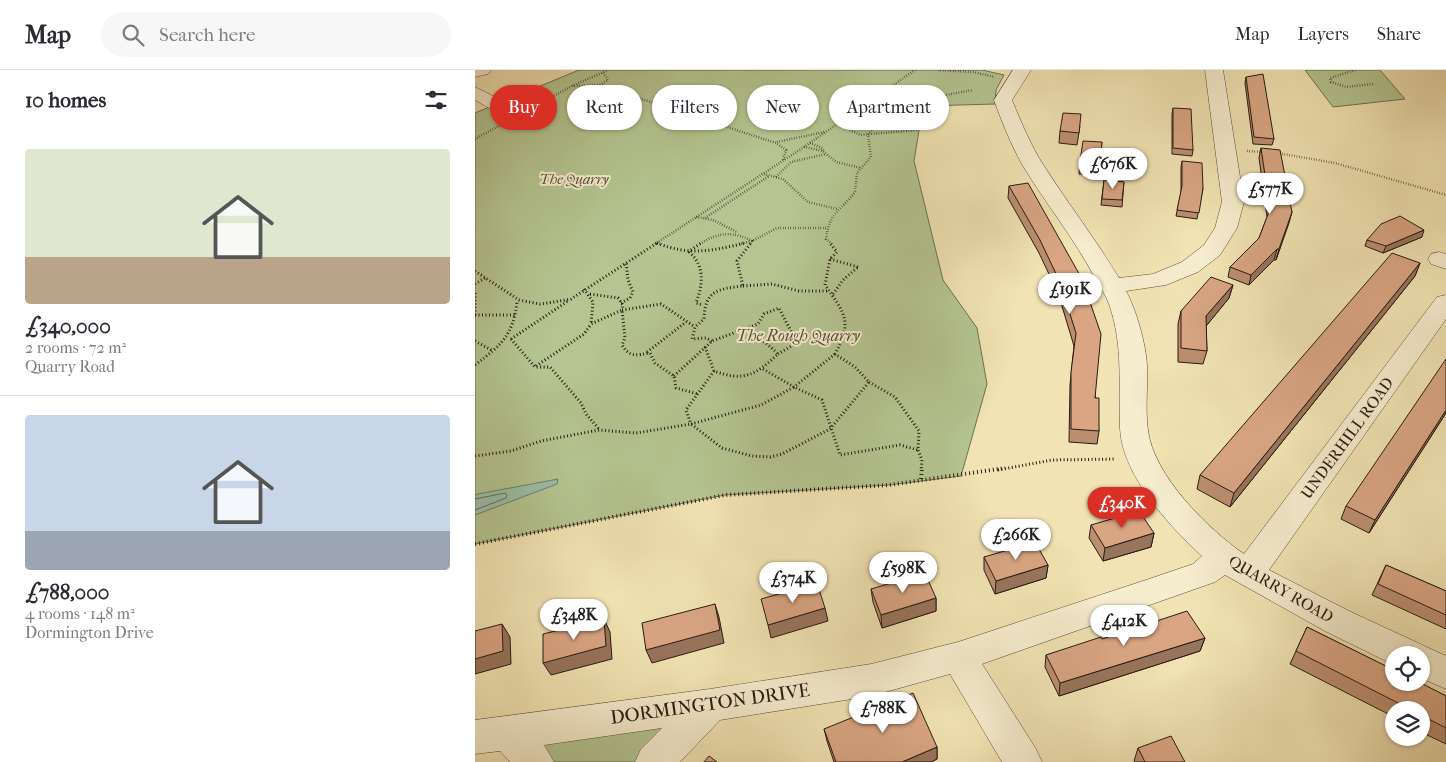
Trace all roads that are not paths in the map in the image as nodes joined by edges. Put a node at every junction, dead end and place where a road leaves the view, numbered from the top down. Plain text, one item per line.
1 (482, 70) edge
2 (1022, 70) edge
3 (1214, 70) edge
4 (475, 72) edge
5 (475, 92) edge
6 (490, 101) edge
7 (1112, 286) junction
8 (1446, 302) edge
9 (1236, 565) junction
10 (1392, 646) edge
11 (957, 657) junction
12 (1430, 665) edge
13 (1446, 673) edge
14 (710, 705) junction
15 (491, 734) edge
16 (535, 762) edge
17 (654, 762) edge
18 (1023, 762) edge

1 - 4 street
2 - 7 street, QUARRY ROAD
3 - 7 street
5 - 6 street
7 - 9 street, QUARRY ROAD
8 - 9 street, UNDERHILL ROAD
9 - 10 street, QUARRY ROAD
9 - 11 street, DORMINGTON DRIVE
11 - 14 street, DORMINGTON DRIVE
11 - 18 street
12 - 13 street
14 - 15 street, DORMINGTON DRIVE
14 - 17 street
15 - 16 street

